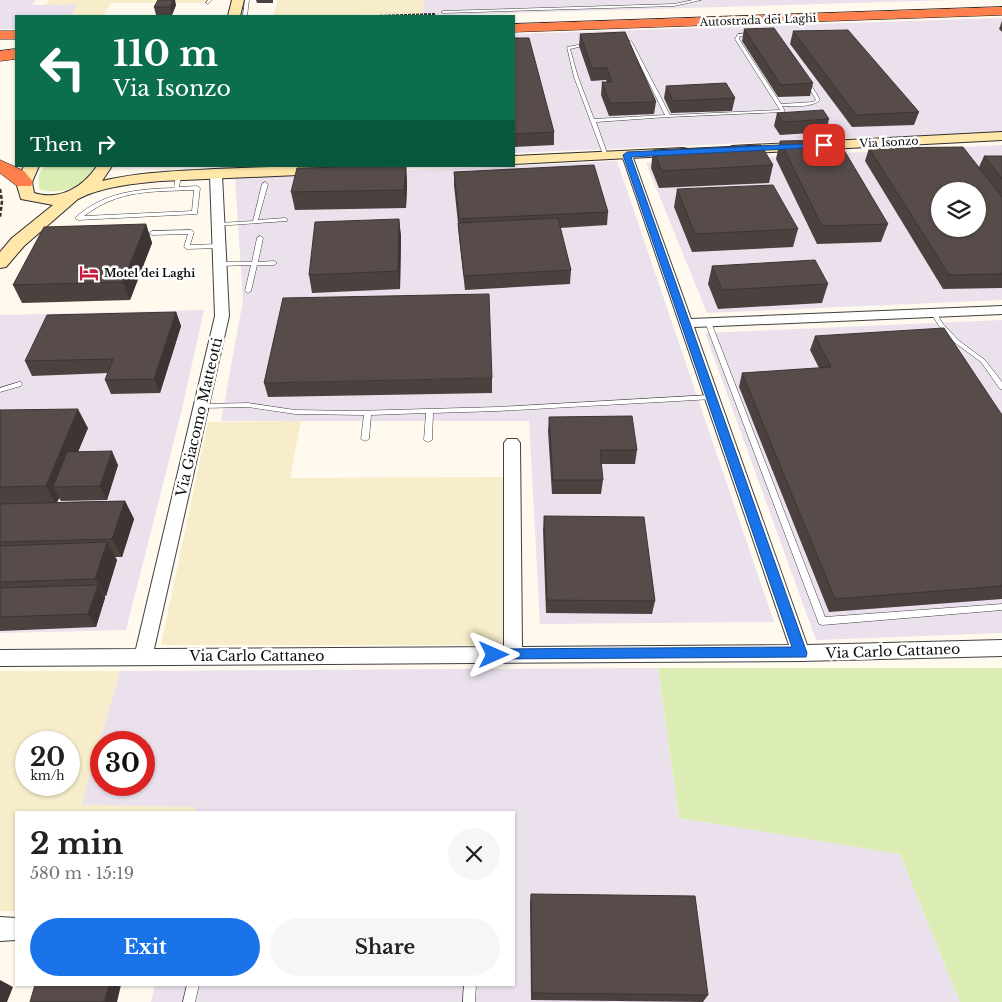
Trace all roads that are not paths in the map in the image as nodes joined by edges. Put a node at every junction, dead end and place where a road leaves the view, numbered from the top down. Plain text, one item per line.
1 (238, 0) edge
2 (248, 0) edge
3 (699, 0) edge
4 (1002, 4) edge
5 (1002, 11) edge
6 (444, 12) road end
7 (234, 15) edge
8 (245, 15) edge
9 (515, 21) edge
10 (515, 28) edge
11 (756, 34) edge
12 (0, 36) edge
13 (15, 36) edge
14 (613, 43) edge
15 (595, 44) edge
16 (0, 46) edge
17 (15, 46) edge
18 (15, 54) edge
19 (0, 56) edge
20 (802, 73) edge
21 (779, 105) junction
22 (668, 116) junction
23 (593, 120) junction
24 (1002, 136) edge
25 (716, 150) edge
26 (696, 151) edge
27 (627, 155) junction
28 (15, 156) edge
29 (606, 156) junction
30 (0, 158) edge
31 (515, 160) edge
32 (0, 166) edge
33 (104, 167) edge
34 (119, 167) edge
35 (366, 167) edge
36 (216, 174) junction
37 (161, 176) junction
38 (28, 181) edge
39 (177, 183) junction
40 (265, 184) dead end
41 (78, 193) junction
42 (285, 220) dead end
43 (255, 222) junction
44 (218, 225) junction
45 (152, 233) dead end
46 (260, 238) dead end
47 (18, 242) junction
48 (219, 246) junction
49 (0, 263) edge
50 (254, 263) junction
51 (274, 263) dead end
52 (220, 264) junction
53 (248, 291) dead end
54 (1002, 310) edge
55 (934, 313) junction
56 (708, 322) junction
57 (684, 323) junction
58 (19, 384) dead end
59 (1002, 388) edge
60 (0, 390) edge
61 (711, 397) junction
62 (203, 406) junction
63 (430, 412) junction
64 (368, 413) junction
65 (365, 439) dead end
66 (428, 440) dead end
67 (512, 443) dead end
68 (1002, 607) edge
69 (1002, 648) edge
70 (801, 653) junction
71 (513, 655) junction
72 (143, 657) junction
73 (0, 658) edge
74 (0, 929) edge
75 (15, 929) edge
76 (193, 986) edge
77 (470, 986) edge
78 (189, 1002) edge
79 (469, 1002) edge

1 - 7 street
2 - 8 lane
3 - 6 lane
4 - 9 highway, Autostrada dei Laghi
5 - 10 highway, Autostrada dei Laghi
11 - 21 lane
12 - 13 highway
14 - 22 lane
15 - 23 lane
16 - 17 highway
18 - 19 highway
20 - 21 lane
21 - 22 lane
22 - 23 lane
23 - 29 lane
24 - 25 street, Via Isonzo
26 - 27 street
27 - 29 street
27 - 57 street
28 - 30 highway
29 - 31 street
32 - 38 highway
33 - 41 street
34 - 37 street
35 - 36 street
36 - 39 street
36 - 44 street, Via Giacomo Matteotti
37 - 39 street
37 - 41 street
38 - 41 street
38 - 47 street
39 - 39 lane
40 - 43 lane
41 - 47 street
42 - 43 lane
43 - 44 lane
44 - 48 street, Via Giacomo Matteotti
45 - 48 lane
46 - 50 lane
47 - 49 street
48 - 52 street, Via Giacomo Matteotti
50 - 51 lane
50 - 52 lane
50 - 53 lane
52 - 62 street, Via Giacomo Matteotti
54 - 55 street
55 - 56 street
55 - 59 lane
56 - 57 street
56 - 68 lane
57 - 61 street
58 - 60 lane
61 - 63 lane
61 - 70 street
62 - 64 lane
62 - 72 street, Via Giacomo Matteotti
63 - 64 lane
63 - 66 lane
64 - 65 lane
67 - 71 street
69 - 70 street, Via Carlo Cattaneo
70 - 71 street, Via Carlo Cattaneo
71 - 72 street, Via Carlo Cattaneo
72 - 73 street, Via Carlo Cattaneo
74 - 75 street
76 - 78 lane
77 - 79 lane

